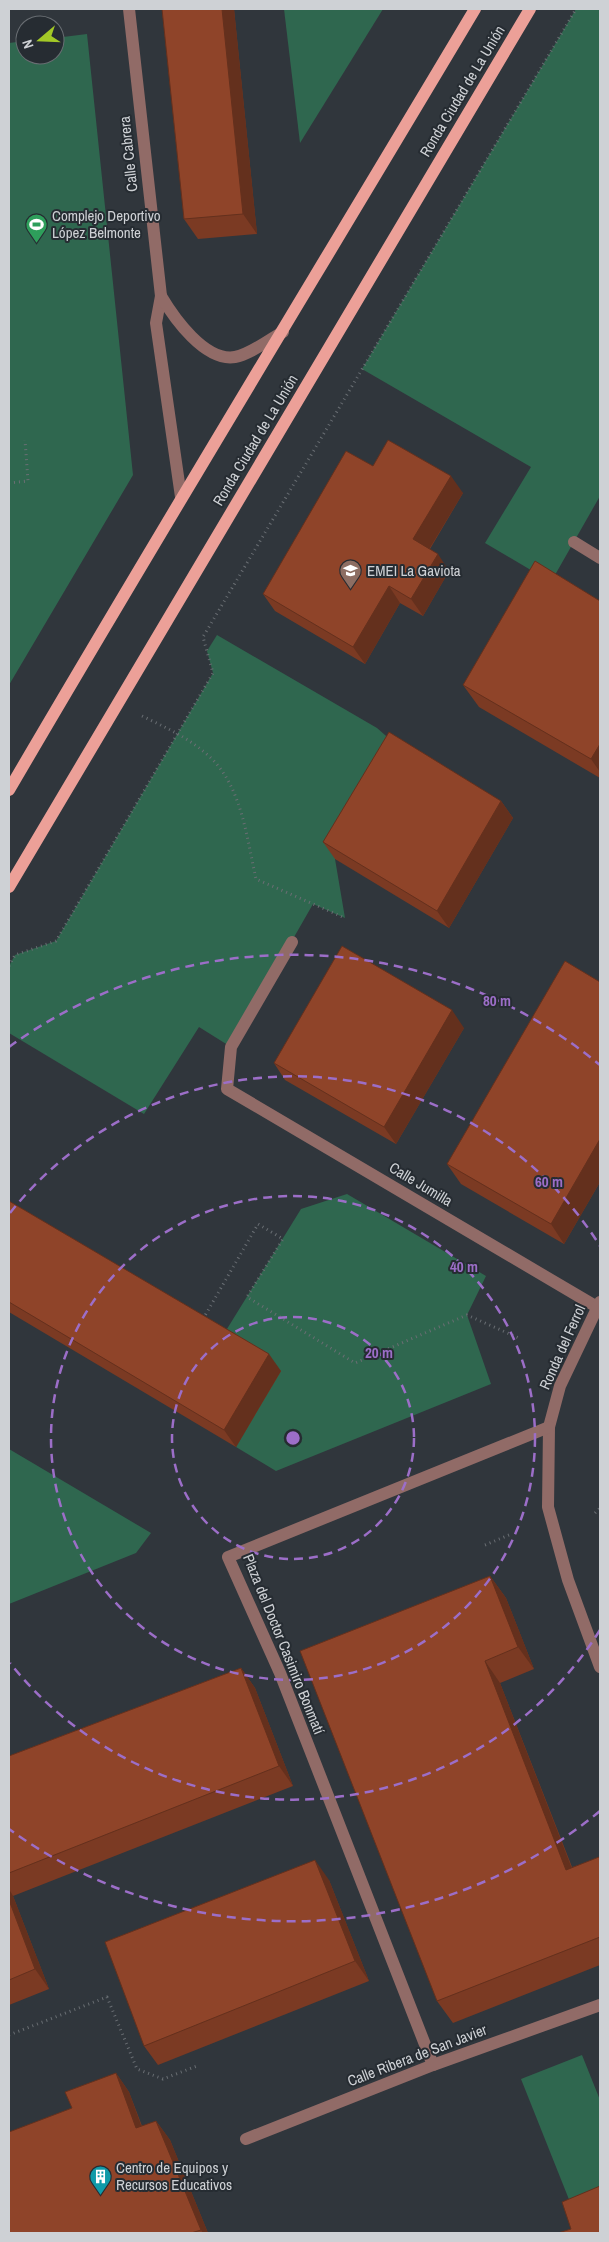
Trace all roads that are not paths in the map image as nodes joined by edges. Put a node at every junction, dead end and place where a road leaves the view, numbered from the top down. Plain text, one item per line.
1 (129, 9) edge
2 (475, 9) edge
3 (530, 9) edge
4 (161, 296) junction
5 (283, 332) junction
6 (181, 497) junction
7 (574, 542) dead end
8 (600, 558) edge
9 (9, 790) edge
10 (9, 887) edge
11 (292, 942) dead end
12 (599, 1304) edge
13 (549, 1427) junction
14 (600, 1667) edge
15 (600, 2005) edge
16 (433, 2066) junction
17 (246, 2139) dead end

1 - 4 street, Calle Cabrera
2 - 5 main road, Ronda Ciudad de La Unión
3 - 10 main road, Ronda Ciudad de La Unión
4 - 5 street
4 - 6 street
5 - 6 main road, Ronda Ciudad de La Unión
6 - 9 main road, Ronda Ciudad de La Unión
7 - 8 street
11 - 12 street, Calle Jumilla
12 - 13 street, Ronda del Ferrol
13 - 14 street, Ronda del Ferrol
13 - 16 street, Plaza del Doctor Casimiro Bonmatí
15 - 16 street, Calle Ribera de San Javier
16 - 17 street, Calle Ribera de San Javier

